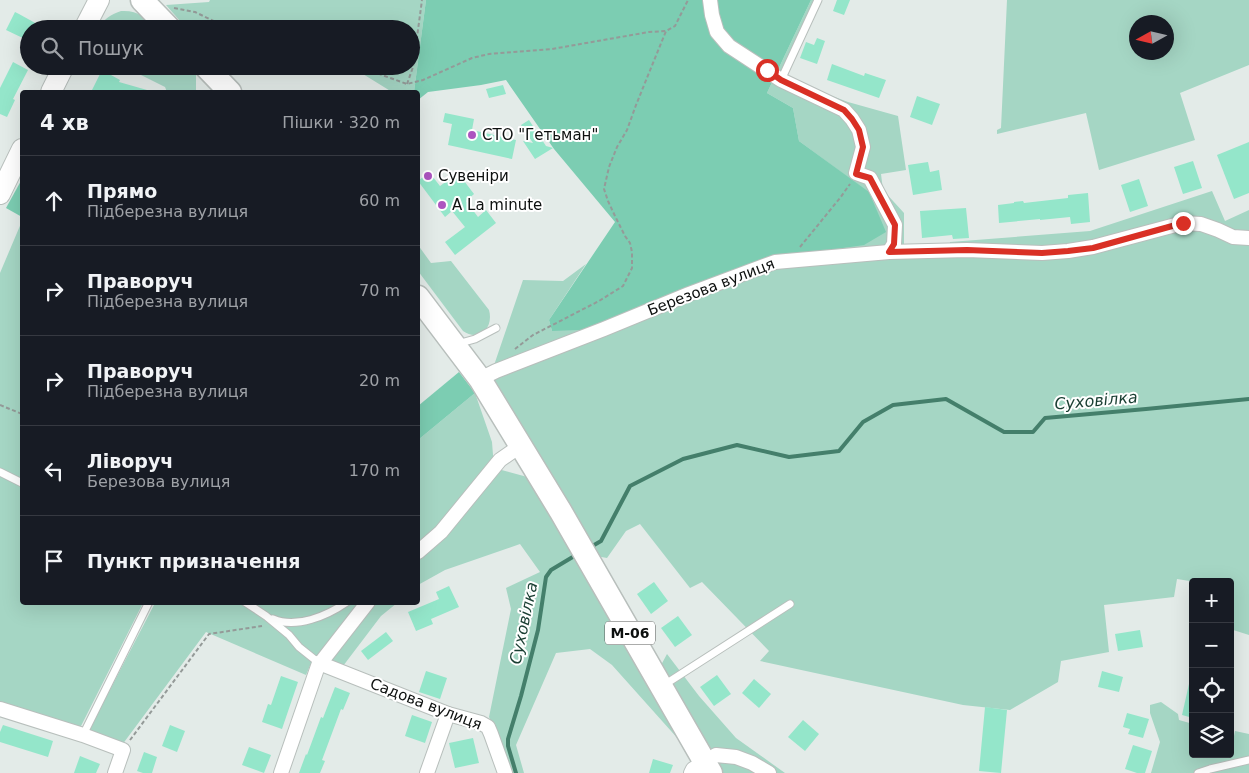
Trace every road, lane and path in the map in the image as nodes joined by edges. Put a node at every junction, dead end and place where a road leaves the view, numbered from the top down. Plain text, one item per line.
1 (99, 0) edge
2 (142, 0) edge
3 (422, 0) edge
4 (688, 0) edge
5 (710, 0) edge
6 (818, 0) edge
7 (168, 18) edge
8 (89, 20) edge
9 (211, 20) edge
10 (419, 20) edge
11 (666, 31) junction
12 (60, 75) edge
13 (214, 75) edge
14 (382, 75) edge
15 (411, 75) edge
16 (781, 80) junction
17 (408, 84) junction
18 (52, 90) edge
19 (228, 90) edge
20 (20, 153) edge
21 (856, 174) junction
22 (0, 194) edge
23 (1249, 238) edge
24 (889, 252) junction
25 (788, 260) junction
26 (420, 300) edge
27 (496, 328) dead end
28 (454, 344) junction
29 (504, 368) junction
30 (480, 379) junction
31 (0, 405) edge
32 (20, 413) edge
33 (520, 446) junction
34 (0, 472) edge
35 (20, 481) edge
36 (420, 550) edge
37 (790, 604) dead end
38 (148, 605) edge
39 (250, 605) edge
40 (343, 605) edge
41 (366, 605) edge
42 (266, 616) junction
43 (276, 624) junction
44 (319, 663) junction
45 (662, 687) junction
46 (0, 709) edge
47 (448, 714) junction
48 (83, 735) junction
49 (123, 750) junction
50 (1249, 760) edge
51 (702, 769) edge
52 (115, 773) edge
53 (281, 773) edge
54 (427, 773) edge
55 (505, 773) edge
56 (768, 773) edge
57 (1198, 773) edge

1 - 8 main road
2 - 7 highway
3 - 10 path
4 - 11 path
5 - 16 street
6 - 16 lane
7 - 9 path
11 - 17 path
11 - 29 path
12 - 18 main road
13 - 19 highway
14 - 17 path
15 - 17 path
16 - 21 street
20 - 22 main road
21 - 24 street
21 - 25 path
23 - 24 street, Березова вулиця
24 - 25 street, Березова вулиця
25 - 29 street, Березова вулиця
26 - 28 highway, М-06
27 - 28 lane
28 - 30 highway, М-06
29 - 30 street, Березова вулиця
30 - 33 highway, М-06
31 - 32 path
33 - 36 street
33 - 45 highway, М-06
34 - 35 lane
37 - 45 lane
38 - 48 lane
39 - 42 lane
40 - 42 lane
41 - 44 street
42 - 43 lane
43 - 44 lane
43 - 49 path
44 - 47 street, Садова вулиця
44 - 53 street
45 - 51 highway, М-06
46 - 48 street
47 - 54 street
47 - 55 street, Садова вулиця
48 - 49 street
49 - 52 street
50 - 57 lane
51 - 56 street

